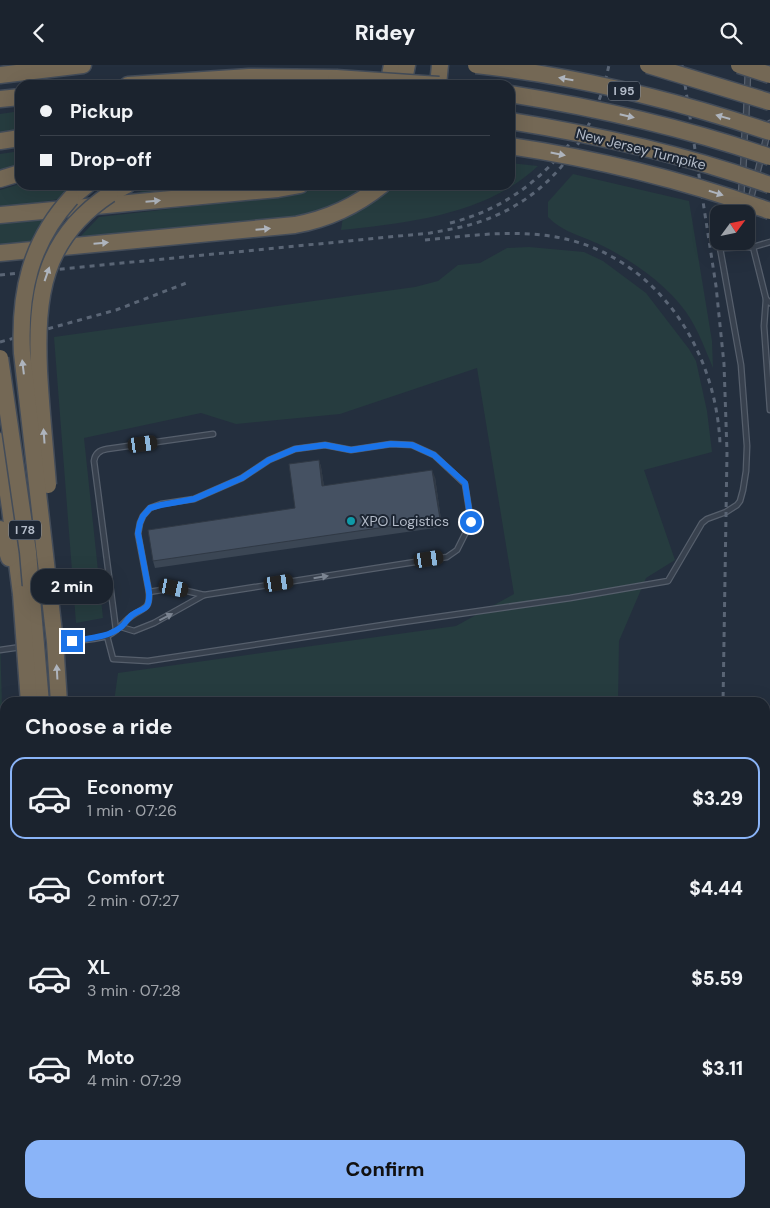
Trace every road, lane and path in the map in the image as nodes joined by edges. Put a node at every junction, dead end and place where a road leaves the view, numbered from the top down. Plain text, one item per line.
1 (83, 65) edge
2 (392, 65) edge
3 (407, 65) edge
4 (440, 65) edge
5 (476, 65) edge
6 (648, 65) edge
7 (738, 65) edge
8 (748, 65) edge
9 (0, 75) edge
10 (770, 75) edge
11 (209, 80) edge
12 (365, 80) edge
13 (389, 80) edge
14 (404, 80) edge
15 (439, 80) edge
16 (515, 95) edge
17 (15, 98) edge
18 (0, 99) edge
19 (770, 101) edge
20 (515, 122) edge
21 (770, 123) edge
22 (770, 132) edge
23 (15, 139) edge
24 (0, 141) edge
25 (515, 147) edge
26 (770, 157) edge
27 (15, 174) edge
28 (0, 179) edge
29 (770, 185) edge
30 (81, 190) edge
31 (118, 190) edge
32 (267, 190) edge
33 (374, 190) edge
34 (741, 204) dead end
35 (749, 205) edge
36 (770, 211) edge
37 (0, 215) edge
38 (770, 242) edge
39 (755, 246) edge
40 (720, 250) edge
41 (754, 250) edge
42 (0, 253) edge
43 (768, 301) edge
44 (0, 358) edge
45 (770, 410) edge
46 (213, 434) dead end
47 (0, 441) edge
48 (0, 529) edge
49 (149, 592) junction
50 (20, 594) junction
51 (204, 595) junction
52 (121, 627) junction
53 (116, 630) junction
54 (107, 636) junction
55 (52, 643) junction
56 (39, 645) dead end
57 (0, 650) edge
58 (29, 697) edge
59 (40, 697) edge
60 (58, 697) edge

1 - 9 highway
2 - 13 highway
3 - 14 highway
4 - 15 highway
22 -> 5 highway, I 95, bridge
6 - 19 highway, I 95, bridge
7 - 10 highway, bridge
8 - 34 lane
11 - 12 highway, bridge
16 -> 26 highway, New Jersey Turnpike / I 95, bridge
17 - 18 highway
20 - 29 highway, New Jersey Turnpike, bridge
21 - 35 lane
23 - 24 highway
25 -> 36 highway, bridge
27 - 28 highway
55 -> 30 highway, bridge
55 -> 31 highway, bridge
37 -> 32 highway
42 -> 33 highway
38 - 39 lane
40 - 54 lane
41 - 43 lane
43 - 45 lane
44 - 59 highway, I 78, bridge
46 - 53 lane
47 - 50 highway, I 78
48 - 50 highway
49 - 51 lane
51 -> 49 lane
49 - 52 lane
50 - 58 highway, I 78, bridge
52 -> 51 lane
52 - 53 lane
53 - 54 lane
54 - 55 lane
60 -> 55 highway, bridge
56 - 57 lane

